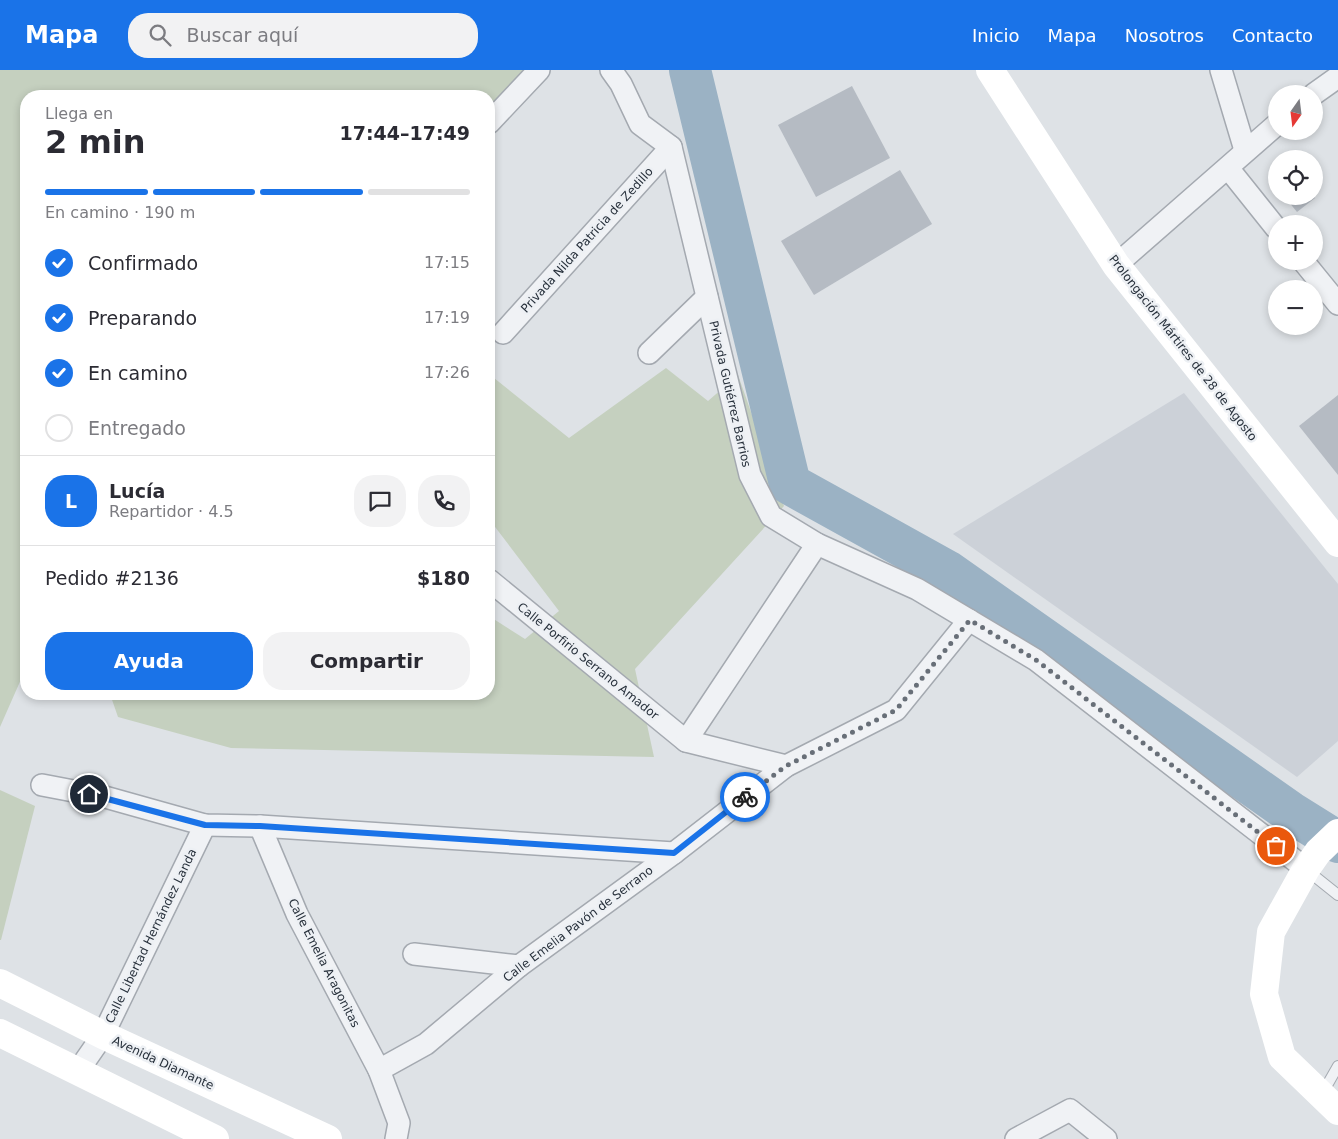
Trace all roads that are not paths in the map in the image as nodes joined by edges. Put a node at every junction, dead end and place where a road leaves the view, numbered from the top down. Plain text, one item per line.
1 (539, 70) edge
2 (611, 70) edge
3 (990, 70) edge
4 (1221, 70) edge
5 (1336, 80) edge
6 (1323, 88) edge
7 (495, 118) edge
8 (1268, 131) edge
9 (671, 147) junction
10 (1245, 150) junction
11 (1228, 168) junction
12 (1268, 218) edge
13 (1116, 265) junction
14 (1310, 270) edge
15 (707, 296) junction
16 (1338, 304) edge
17 (503, 333) dead end
18 (649, 353) dead end
19 (1338, 543) edge
20 (817, 544) junction
21 (495, 586) edge
22 (970, 620) junction
23 (686, 741) junction
24 (786, 766) junction
25 (42, 785) dead end
26 (205, 825) junction
27 (260, 826) junction
28 (1338, 833) edge
29 (674, 853) junction
30 (1312, 861) junction
31 (1338, 895) edge
32 (414, 954) dead end
33 (519, 966) junction
34 (0, 983) edge
35 (0, 1032) edge
36 (104, 1035) junction
37 (1338, 1066) edge
38 (379, 1070) junction
39 (78, 1071) junction
40 (1330, 1103) edge
41 (215, 1139) edge
42 (328, 1139) edge
43 (396, 1139) edge
44 (1016, 1139) edge
45 (1106, 1139) edge

1 - 7 street
2 - 9 street
3 - 13 main road, Prolongación Mártires de 28 de Agosto
4 - 10 street
5 - 6 street
8 - 10 street
9 - 15 street, Privada Gutiérrez Barrios
9 - 17 street, Privada Nilda Patricia de Zedillo
10 - 11 street
11 - 12 street
11 - 13 street
13 - 19 main road, Prolongación Mártires de 28 de Agosto
14 - 16 street
15 - 18 street
15 - 20 street, Privada Gutiérrez Barrios
20 - 22 street, Privada Gutiérrez Barrios
20 - 23 street
21 - 23 street, Calle Porfirio Serrano Amador
22 - 24 street, Calle Emelia Pavón de Serrano
22 - 30 street, Privada Gutiérrez Barrios
23 - 24 street, Calle Porfirio Serrano Amador
24 - 29 street, Calle Emelia Pavón de Serrano
25 - 26 street
26 - 27 street
26 - 36 street, Calle Libertad Hernández Landa
27 - 29 street
27 - 38 street, Calle Emelia Aragonitas
28 - 30 main road
29 - 33 street, Calle Emelia Pavón de Serrano
30 - 31 lane
30 - 40 main road
32 - 33 street
33 - 38 street, Calle Emelia Pavón de Serrano
34 - 36 main road, Avenida Diamante
35 - 39 main road
36 - 39 street, Calle Libertad Hernández Landa
36 - 42 main road, Avenida Diamante
37 - 40 lane
38 - 43 street
39 - 41 main road
44 - 45 street

